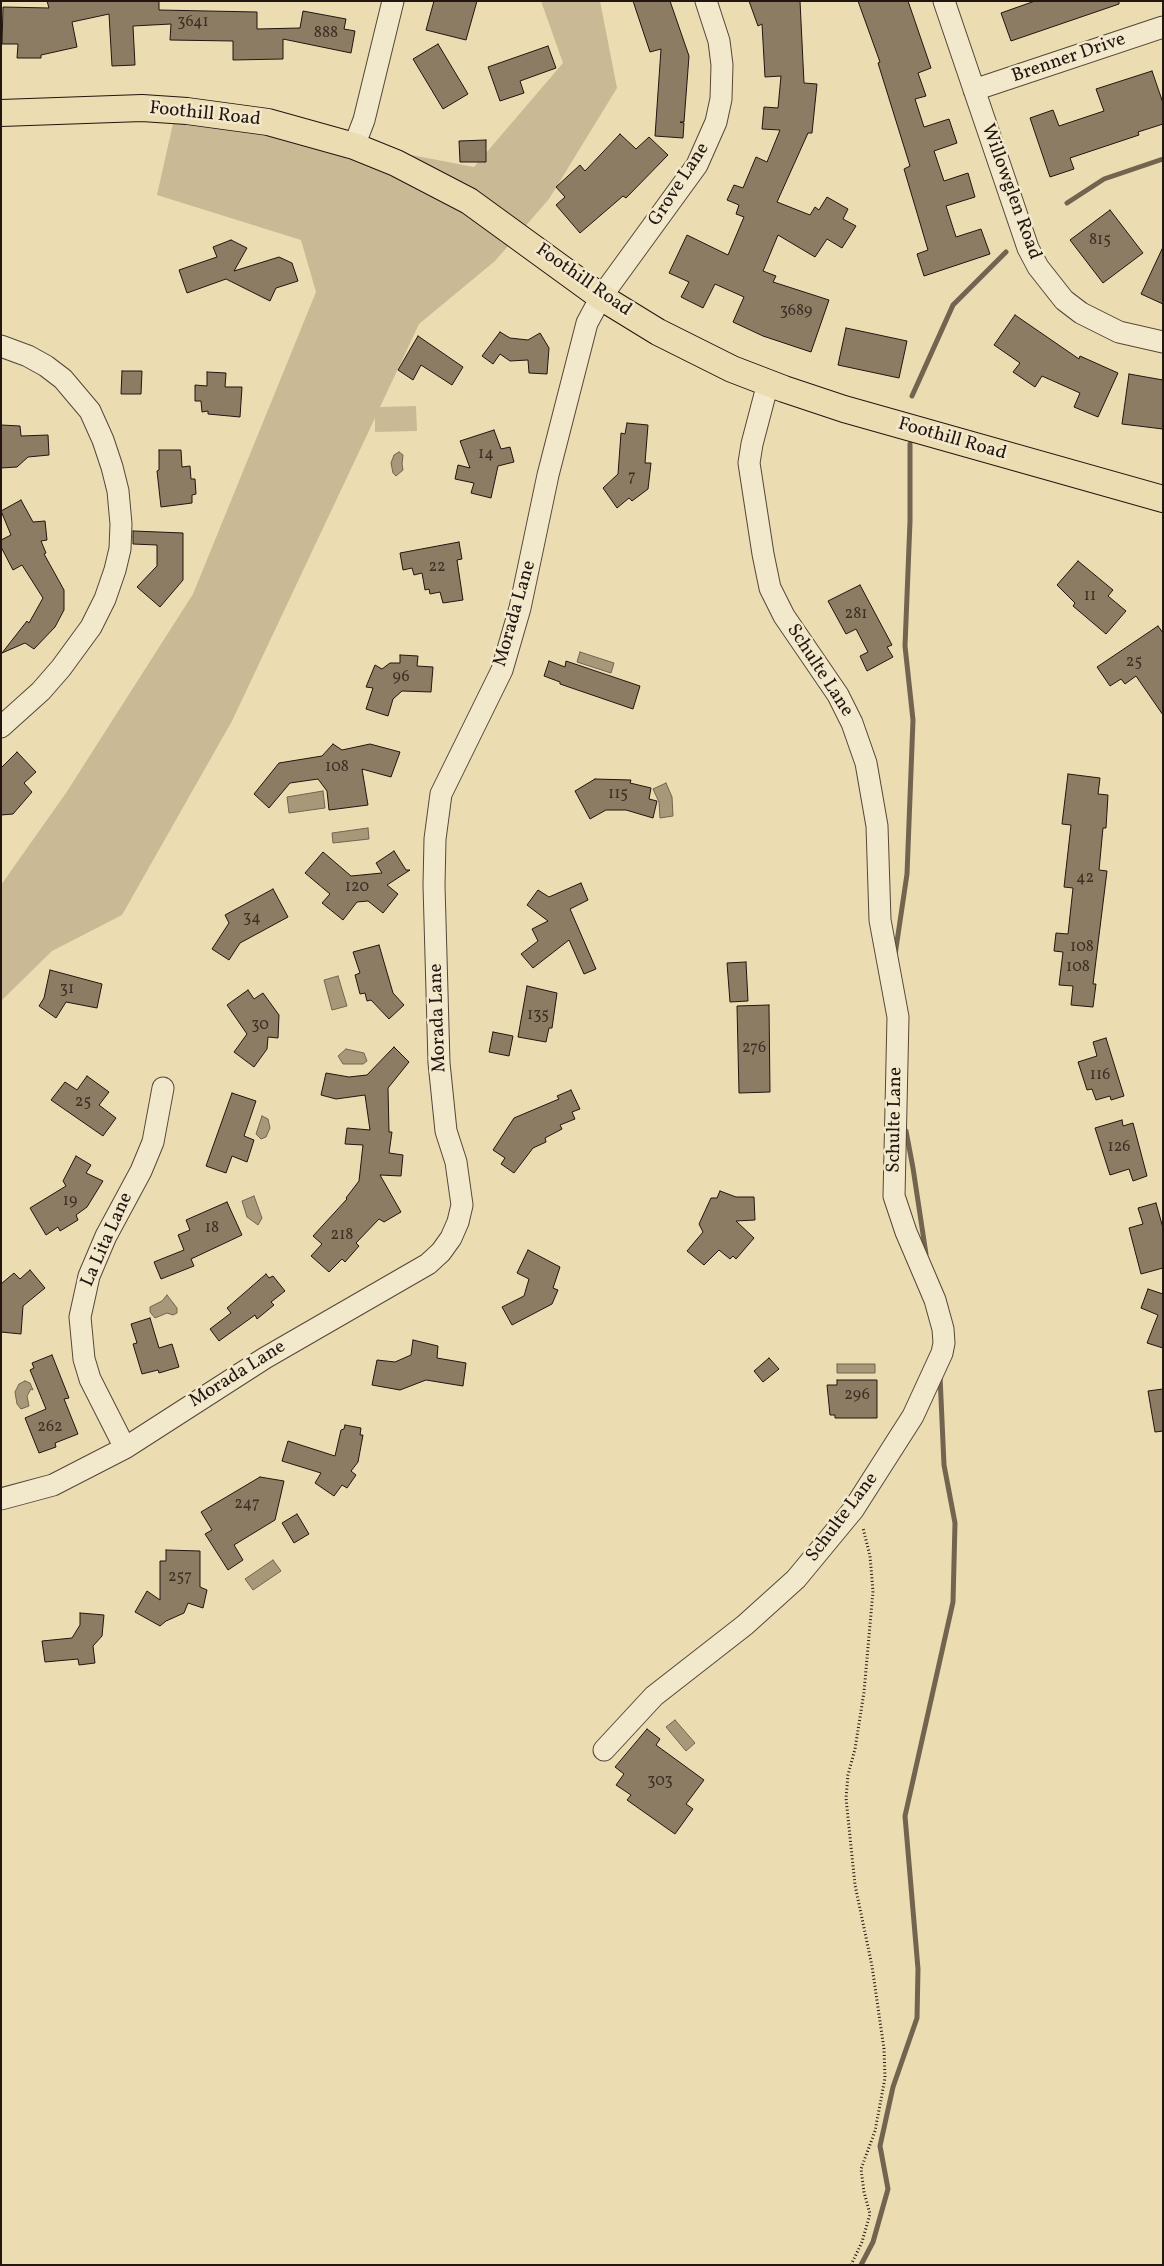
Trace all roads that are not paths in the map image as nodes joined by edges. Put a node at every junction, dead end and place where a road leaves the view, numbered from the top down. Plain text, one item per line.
1 (393, 1) edge
2 (706, 1) edge
3 (944, 1) edge
4 (1163, 27) edge
5 (974, 90) junction
6 (1, 113) edge
7 (354, 146) junction
8 (601, 297) junction
9 (1163, 342) edge
10 (1, 346) edge
11 (768, 383) junction
12 (1163, 499) edge
13 (1, 727) edge
14 (163, 1088) dead end
15 (125, 1448) junction
16 (1, 1499) edge
17 (604, 1750) dead end

1 - 7 street
2 - 8 street, Grove Lane
3 - 5 street, Willowglen Road
4 - 5 street, Brenner Drive
5 - 9 street, Willowglen Road
6 - 7 main road, Foothill Road
7 - 8 main road, Foothill Road
8 - 11 main road, Foothill Road
8 - 15 street, Morada Lane
10 - 13 street
11 - 12 main road, Foothill Road
11 - 17 street, Schulte Lane
14 - 15 street, La Lita Lane
15 - 16 street, Morada Lane

